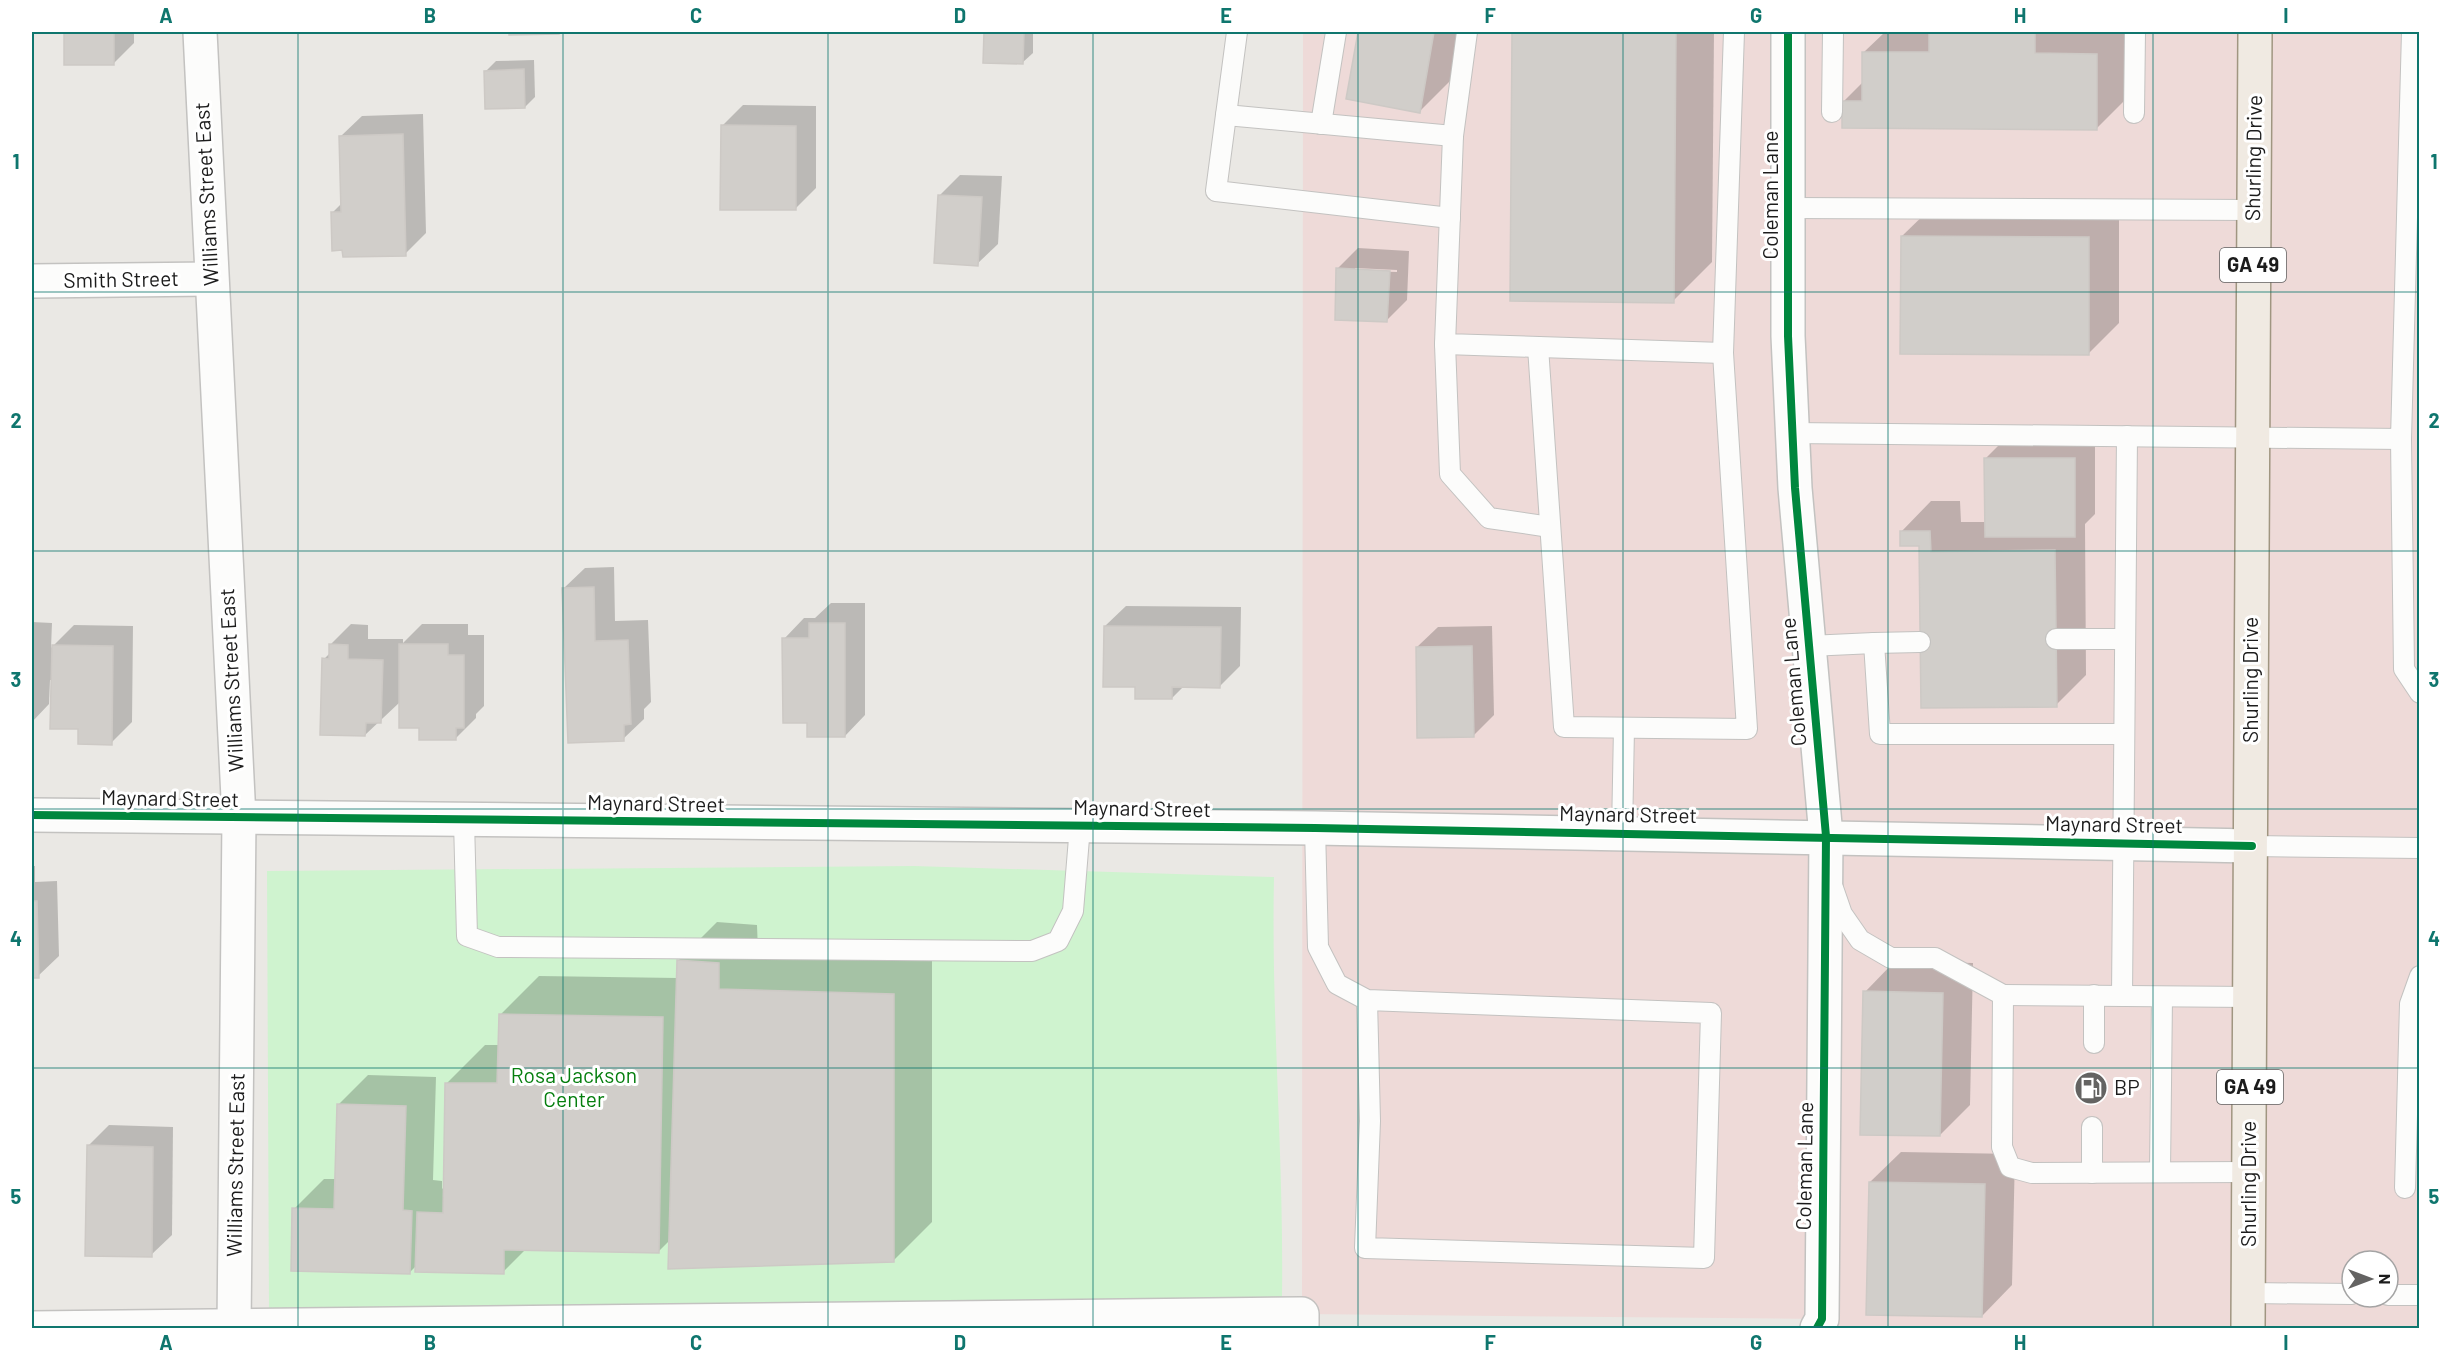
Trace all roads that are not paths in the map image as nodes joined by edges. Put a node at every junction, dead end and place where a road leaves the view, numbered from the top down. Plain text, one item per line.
1 (200, 32) edge
2 (1237, 32) edge
3 (1335, 32) edge
4 (1467, 32) edge
5 (1734, 32) edge
6 (1788, 32) edge
7 (1833, 32) edge
8 (2135, 32) edge
9 (2255, 32) edge
10 (2412, 32) edge
11 (2415, 93) edge
12 (1832, 111) dead end
13 (2134, 113) dead end
14 (1226, 114) junction
15 (1321, 124) junction
16 (1453, 136) junction
17 (1789, 208) junction
18 (2253, 210) junction
19 (1450, 218) junction
20 (211, 279) junction
21 (32, 281) edge
22 (2412, 282) edge
23 (1445, 344) junction
24 (1538, 347) junction
25 (1723, 353) junction
26 (2411, 368) edge
27 (1792, 434) junction
28 (2127, 436) junction
29 (2251, 439) junction
30 (2401, 439) junction
31 (1550, 527) junction
32 (2411, 603) edge
33 (2056, 639) dead end
34 (2125, 639) junction
35 (1920, 642) dead end
36 (1874, 643) junction
37 (1809, 646) junction
38 (2420, 693) edge
39 (1624, 728) junction
40 (2124, 734) junction
41 (32, 815) edge
42 (239, 818) junction
43 (464, 820) junction
44 (1080, 826) junction
45 (1314, 828) junction
46 (1622, 833) junction
47 (1826, 836) junction
48 (2122, 843) junction
49 (2252, 846) junction
50 (2420, 848) edge
51 (1826, 870) junction
52 (2420, 976) edge
53 (2003, 995) junction
54 (2094, 995) junction
55 (2122, 996) junction
56 (2162, 997) junction
57 (2250, 997) junction
58 (1367, 1000) junction
59 (2094, 1043) dead end
60 (2092, 1127) dead end
61 (2160, 1172) junction
62 (2249, 1172) junction
63 (2092, 1173) junction
64 (2405, 1188) dead end
65 (2248, 1293) junction
66 (2340, 1294) edge
67 (2400, 1295) edge
68 (2420, 1295) edge
69 (1302, 1321) edge
70 (32, 1328) edge
71 (234, 1328) edge
72 (1816, 1329) edge
73 (2248, 1329) edge

1 - 20 street, Williams Street East
2 - 14 lane
3 - 15 lane
4 - 16 lane
5 - 25 lane
6 - 17 street, Coleman Lane
7 - 12 lane
8 - 13 lane
9 - 18 main road, Shurling Drive / GA 49
10 - 11 lane
11 - 22 lane
14 - 15 lane
14 - 19 lane
15 - 16 lane
16 - 19 lane
17 - 18 lane
17 - 27 street, Coleman Lane
18 - 29 main road, Shurling Drive / GA 49
19 - 23 lane
20 - 21 street, Smith Street
20 - 42 street, Williams Street East
22 - 26 lane
23 - 24 lane
23 - 31 lane
24 - 25 lane
24 - 31 lane
25 - 39 lane
26 - 30 lane
27 - 28 lane
27 - 37 street, Coleman Lane
28 - 29 lane
28 - 34 lane
29 - 30 lane
29 - 49 main road, Shurling Drive / GA 49
30 - 32 lane
31 - 39 lane
32 - 38 lane
33 - 34 lane
34 - 40 lane
35 - 36 lane
36 - 37 lane
36 - 40 lane
37 - 47 street, Coleman Lane
39 - 46 lane
40 - 48 lane
41 - 42 street, Maynard Street
42 - 43 street, Maynard Street
42 - 71 street, Williams Street East
43 - 44 street, Maynard Street
43 - 44 lane
44 - 45 street, Maynard Street
45 - 46 street, Maynard Street
45 - 58 lane
46 - 47 street, Maynard Street
47 - 48 street, Maynard Street
47 - 51 street, Coleman Lane
48 - 49 street, Maynard Street
48 - 55 lane
49 - 50 lane
49 - 57 main road, Shurling Drive / GA 49
51 - 53 lane
51 - 72 street, Coleman Lane
52 - 64 lane
53 - 54 lane
53 - 63 lane
54 - 55 lane
54 - 59 lane
55 - 56 lane
56 - 57 lane
56 - 61 lane
57 - 62 main road, Shurling Drive / GA 49
58 - 58 lane
60 - 63 lane
61 - 62 lane
61 - 63 lane
62 - 65 main road, Shurling Drive / GA 49
65 - 66 lane
65 - 73 main road, Shurling Drive / GA 49
67 - 68 lane
69 - 71 street
70 - 71 street

